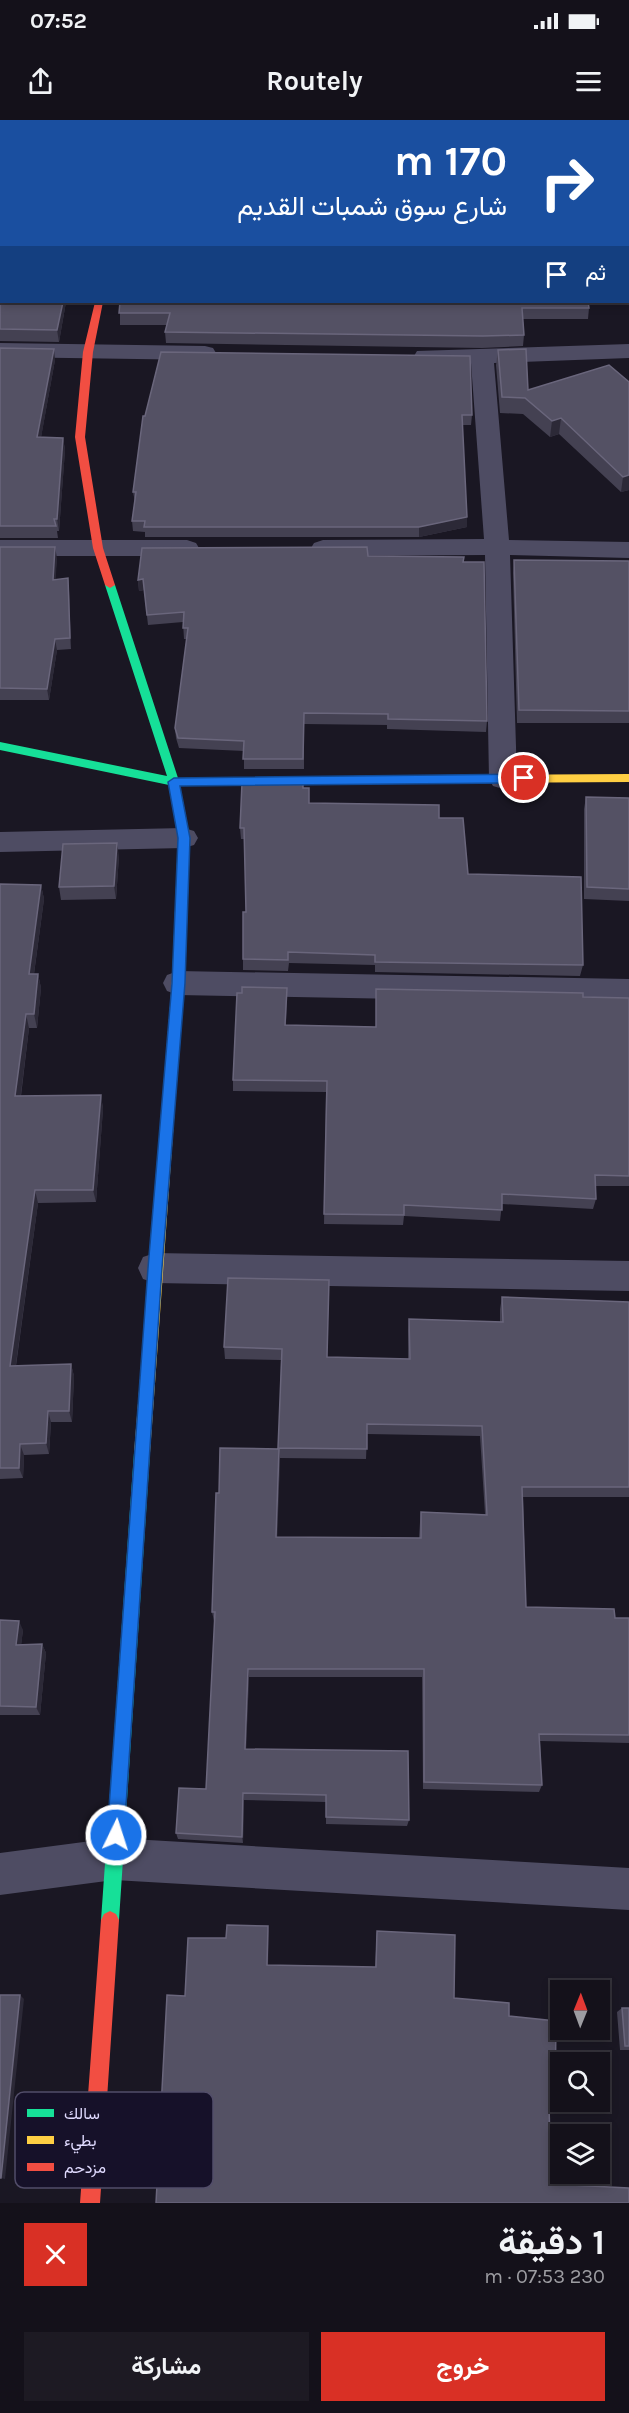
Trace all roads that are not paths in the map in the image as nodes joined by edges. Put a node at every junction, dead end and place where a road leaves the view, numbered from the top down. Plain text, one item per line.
1 (99, 303) edge
2 (0, 350) edge
3 (629, 351) edge
4 (88, 352) junction
5 (221, 353) edge
6 (409, 356) edge
7 (482, 357) junction
8 (497, 547) junction
9 (0, 548) edge
10 (98, 548) junction
11 (215, 548) edge
12 (297, 548) edge
13 (629, 550) edge
14 (0, 746) edge
15 (503, 778) junction
16 (629, 778) edge
17 (174, 782) junction
18 (184, 838) junction
19 (0, 842) edge
20 (178, 983) junction
21 (629, 991) edge
22 (155, 1268) junction
23 (629, 1276) edge
24 (114, 1859) junction
25 (0, 1874) edge
26 (629, 1889) edge
27 (98, 2092) edge
28 (91, 2188) edge
29 (90, 2203) edge

1 - 4 street
2 - 4 street
3 - 7 street
4 - 5 street
4 - 10 street
6 - 7 street
7 - 8 street
8 - 12 street
8 - 13 street
8 - 15 street
9 - 10 street
10 - 11 street
10 - 17 street
14 - 17 street
15 - 16 street
15 - 17 street
17 - 18 street
18 - 19 street
18 - 20 street
20 - 21 street
20 - 22 street
22 - 23 street
22 - 24 street
24 - 25 street
24 - 26 street
24 - 27 street
28 - 29 street

